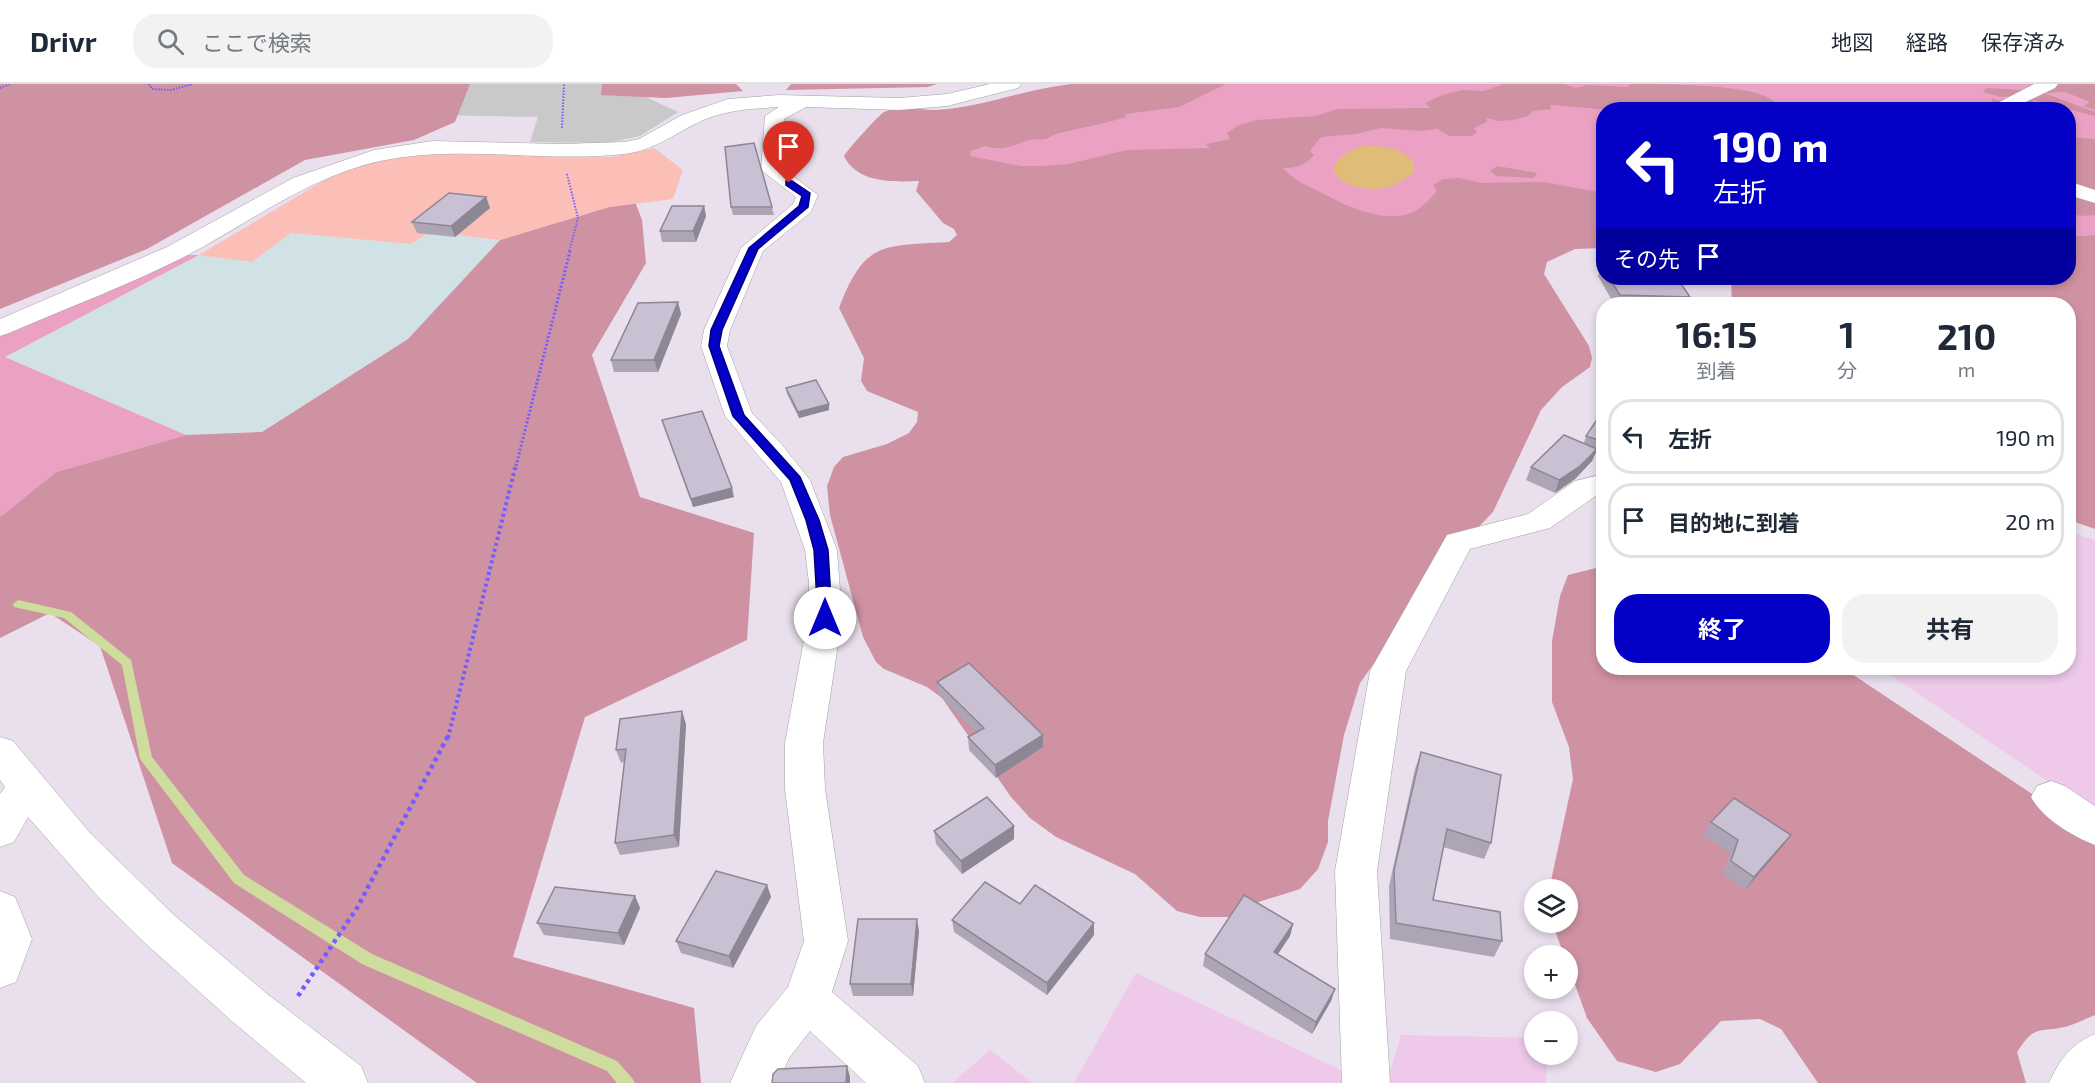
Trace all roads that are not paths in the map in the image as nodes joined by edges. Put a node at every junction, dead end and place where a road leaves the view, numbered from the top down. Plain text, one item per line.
1 (1012, 84) edge
2 (2049, 84) edge
3 (802, 102) junction
4 (2010, 102) edge
5 (2076, 190) edge
6 (2095, 197) edge
7 (0, 328) edge
8 (1596, 485) edge
9 (0, 752) edge
10 (26, 787) junction
11 (2051, 797) dead end
12 (2095, 828) edge
13 (0, 830) edge
14 (0, 910) edge
15 (0, 968) edge
16 (807, 999) junction
17 (2095, 1057) edge
18 (344, 1083) edge
19 (754, 1083) edge
20 (901, 1083) edge
21 (1366, 1083) edge
22 (2073, 1083) edge

1 - 3 street
2 - 4 street
3 - 7 street
3 - 16 street
5 - 6 street
8 - 21 street
9 - 10 street
10 - 13 street
10 - 18 street
11 - 12 street
14 - 15 street
16 - 19 street
16 - 20 street
17 - 22 street

